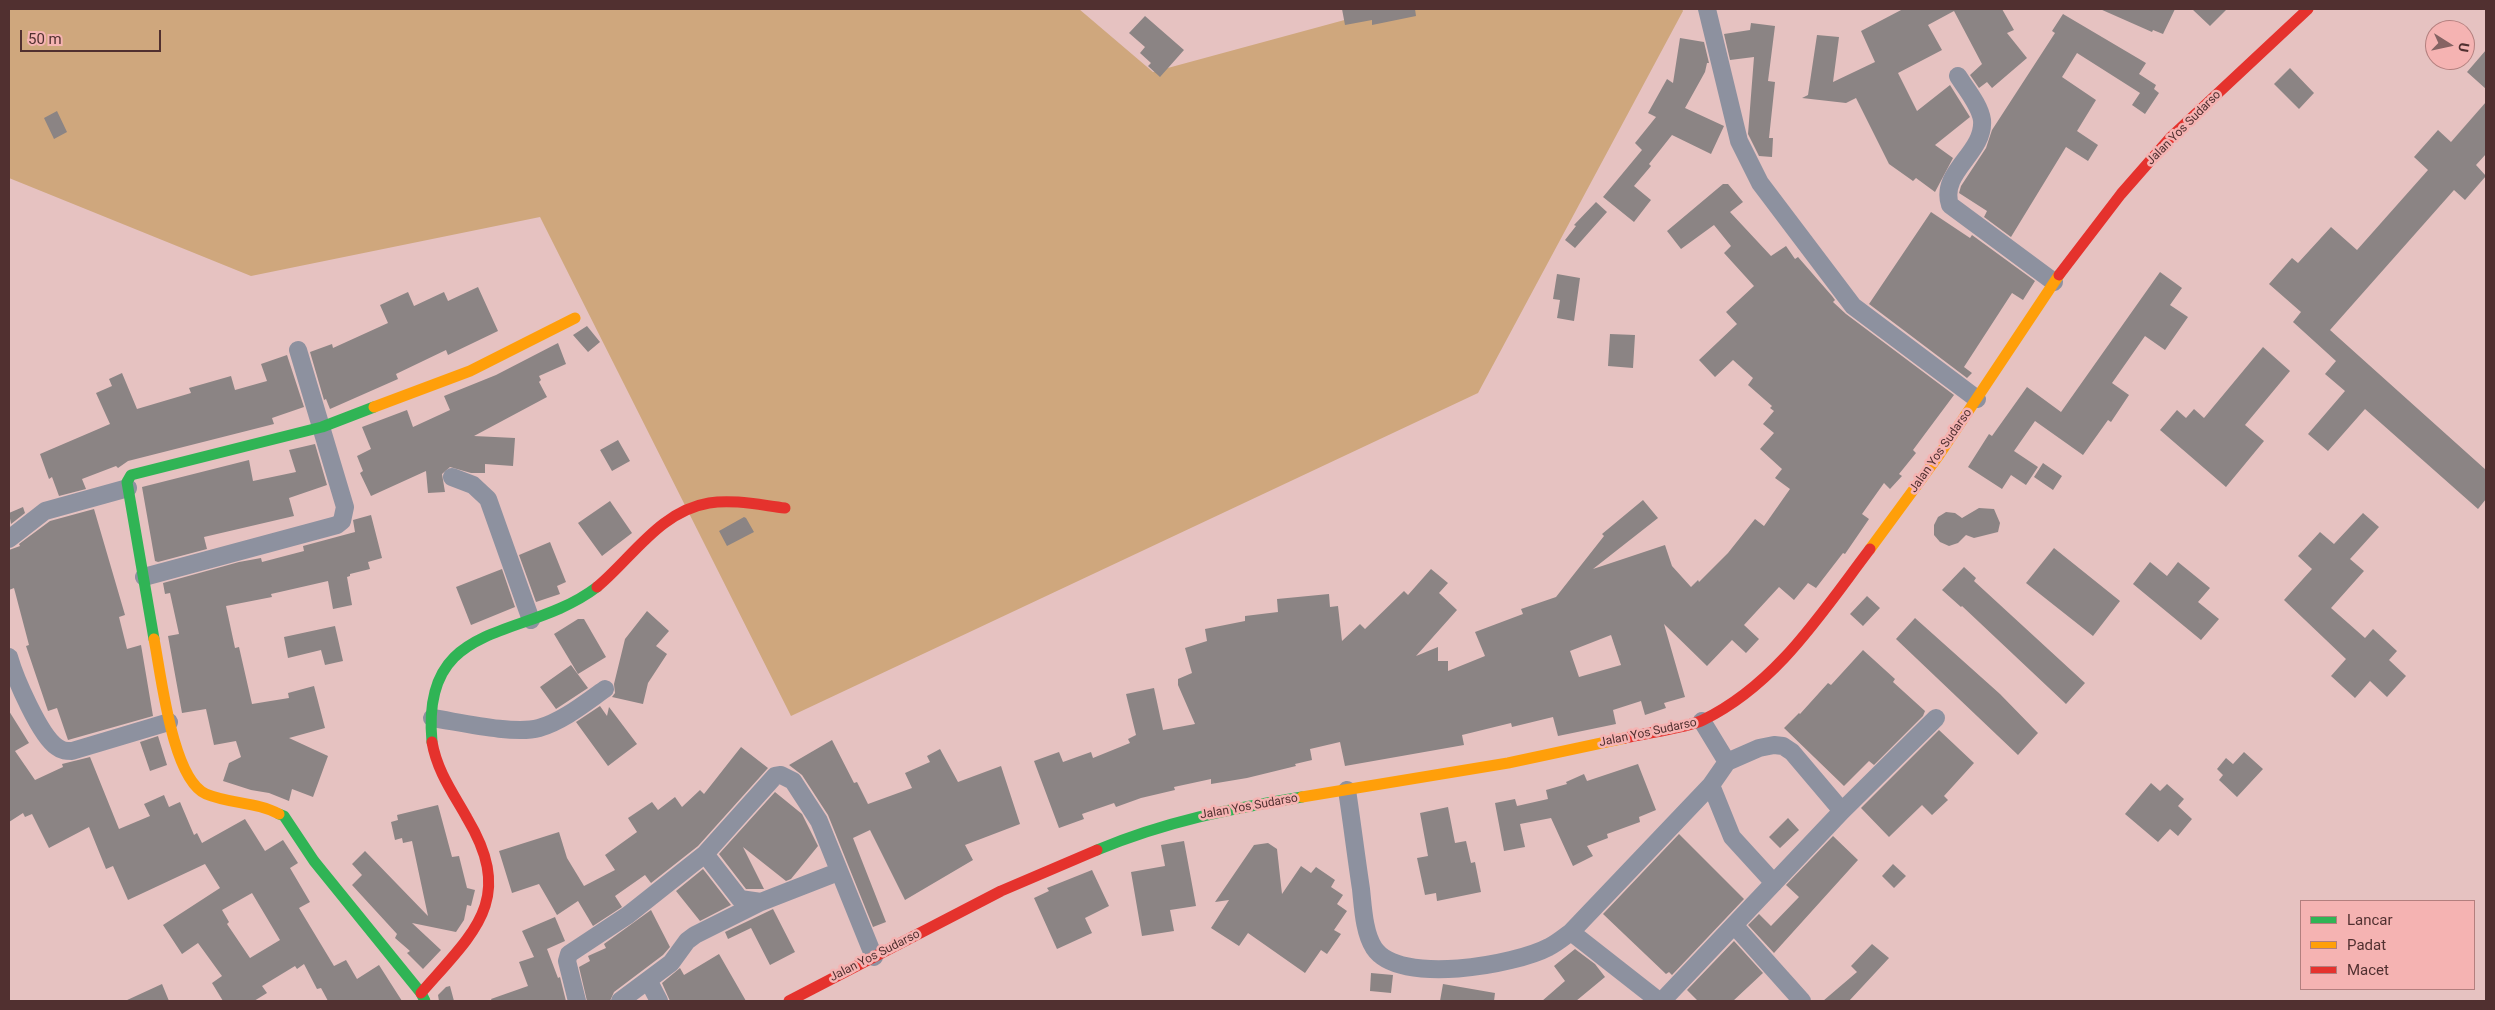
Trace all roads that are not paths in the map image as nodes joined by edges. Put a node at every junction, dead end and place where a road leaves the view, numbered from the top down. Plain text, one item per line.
1 (1707, 9) edge
2 (2308, 9) edge
3 (1958, 76) dead end
4 (2054, 282) junction
5 (575, 318) dead end
6 (298, 350) dead end
7 (1977, 400) junction
8 (322, 427) junction
9 (452, 477) dead end
10 (128, 488) junction
11 (785, 508) dead end
12 (9, 539) edge
13 (144, 577) junction
14 (531, 620) junction
15 (9, 657) edge
16 (606, 689) dead end
17 (432, 718) junction
18 (1936, 718) dead end
19 (1702, 721) junction
20 (169, 722) junction
21 (1727, 762) junction
22 (1711, 785) junction
23 (1347, 790) junction
24 (1842, 811) junction
25 (705, 854) junction
26 (838, 872) junction
27 (1774, 882) junction
28 (761, 902) junction
29 (1734, 925) junction
30 (1571, 932) junction
31 (874, 957) junction
32 (648, 980) junction
33 (423, 997) edge
34 (577, 1001) edge
35 (620, 1001) edge
36 (659, 1001) edge
37 (789, 1001) edge
38 (1661, 1001) edge
39 (1802, 1001) edge

1 - 7 street
2 - 4 main road, Jalan Yos Sudarso
3 - 4 street
4 - 7 main road, Jalan Yos Sudarso
5 - 8 main road
6 - 8 street
7 - 19 main road, Jalan Yos Sudarso
8 - 10 main road
8 - 13 street
9 - 14 street
10 - 12 street
10 - 13 main road
11 - 14 main road
13 - 20 main road
14 - 17 main road
15 - 20 street
16 - 17 street
17 - 33 main road
18 - 24 street
19 - 21 street
19 - 23 main road, Jalan Yos Sudarso
20 - 33 main road
21 - 22 street
21 - 24 street
22 - 27 street
22 - 30 street
23 - 30 street
23 - 31 main road, Jalan Yos Sudarso
24 - 27 street
25 - 26 street
25 - 28 street
25 - 34 street
26 - 28 street
26 - 31 street
27 - 29 street
28 - 32 street
29 - 38 street
29 - 39 street
30 - 38 street
31 - 37 main road, Jalan Yos Sudarso
32 - 35 street
32 - 36 street

